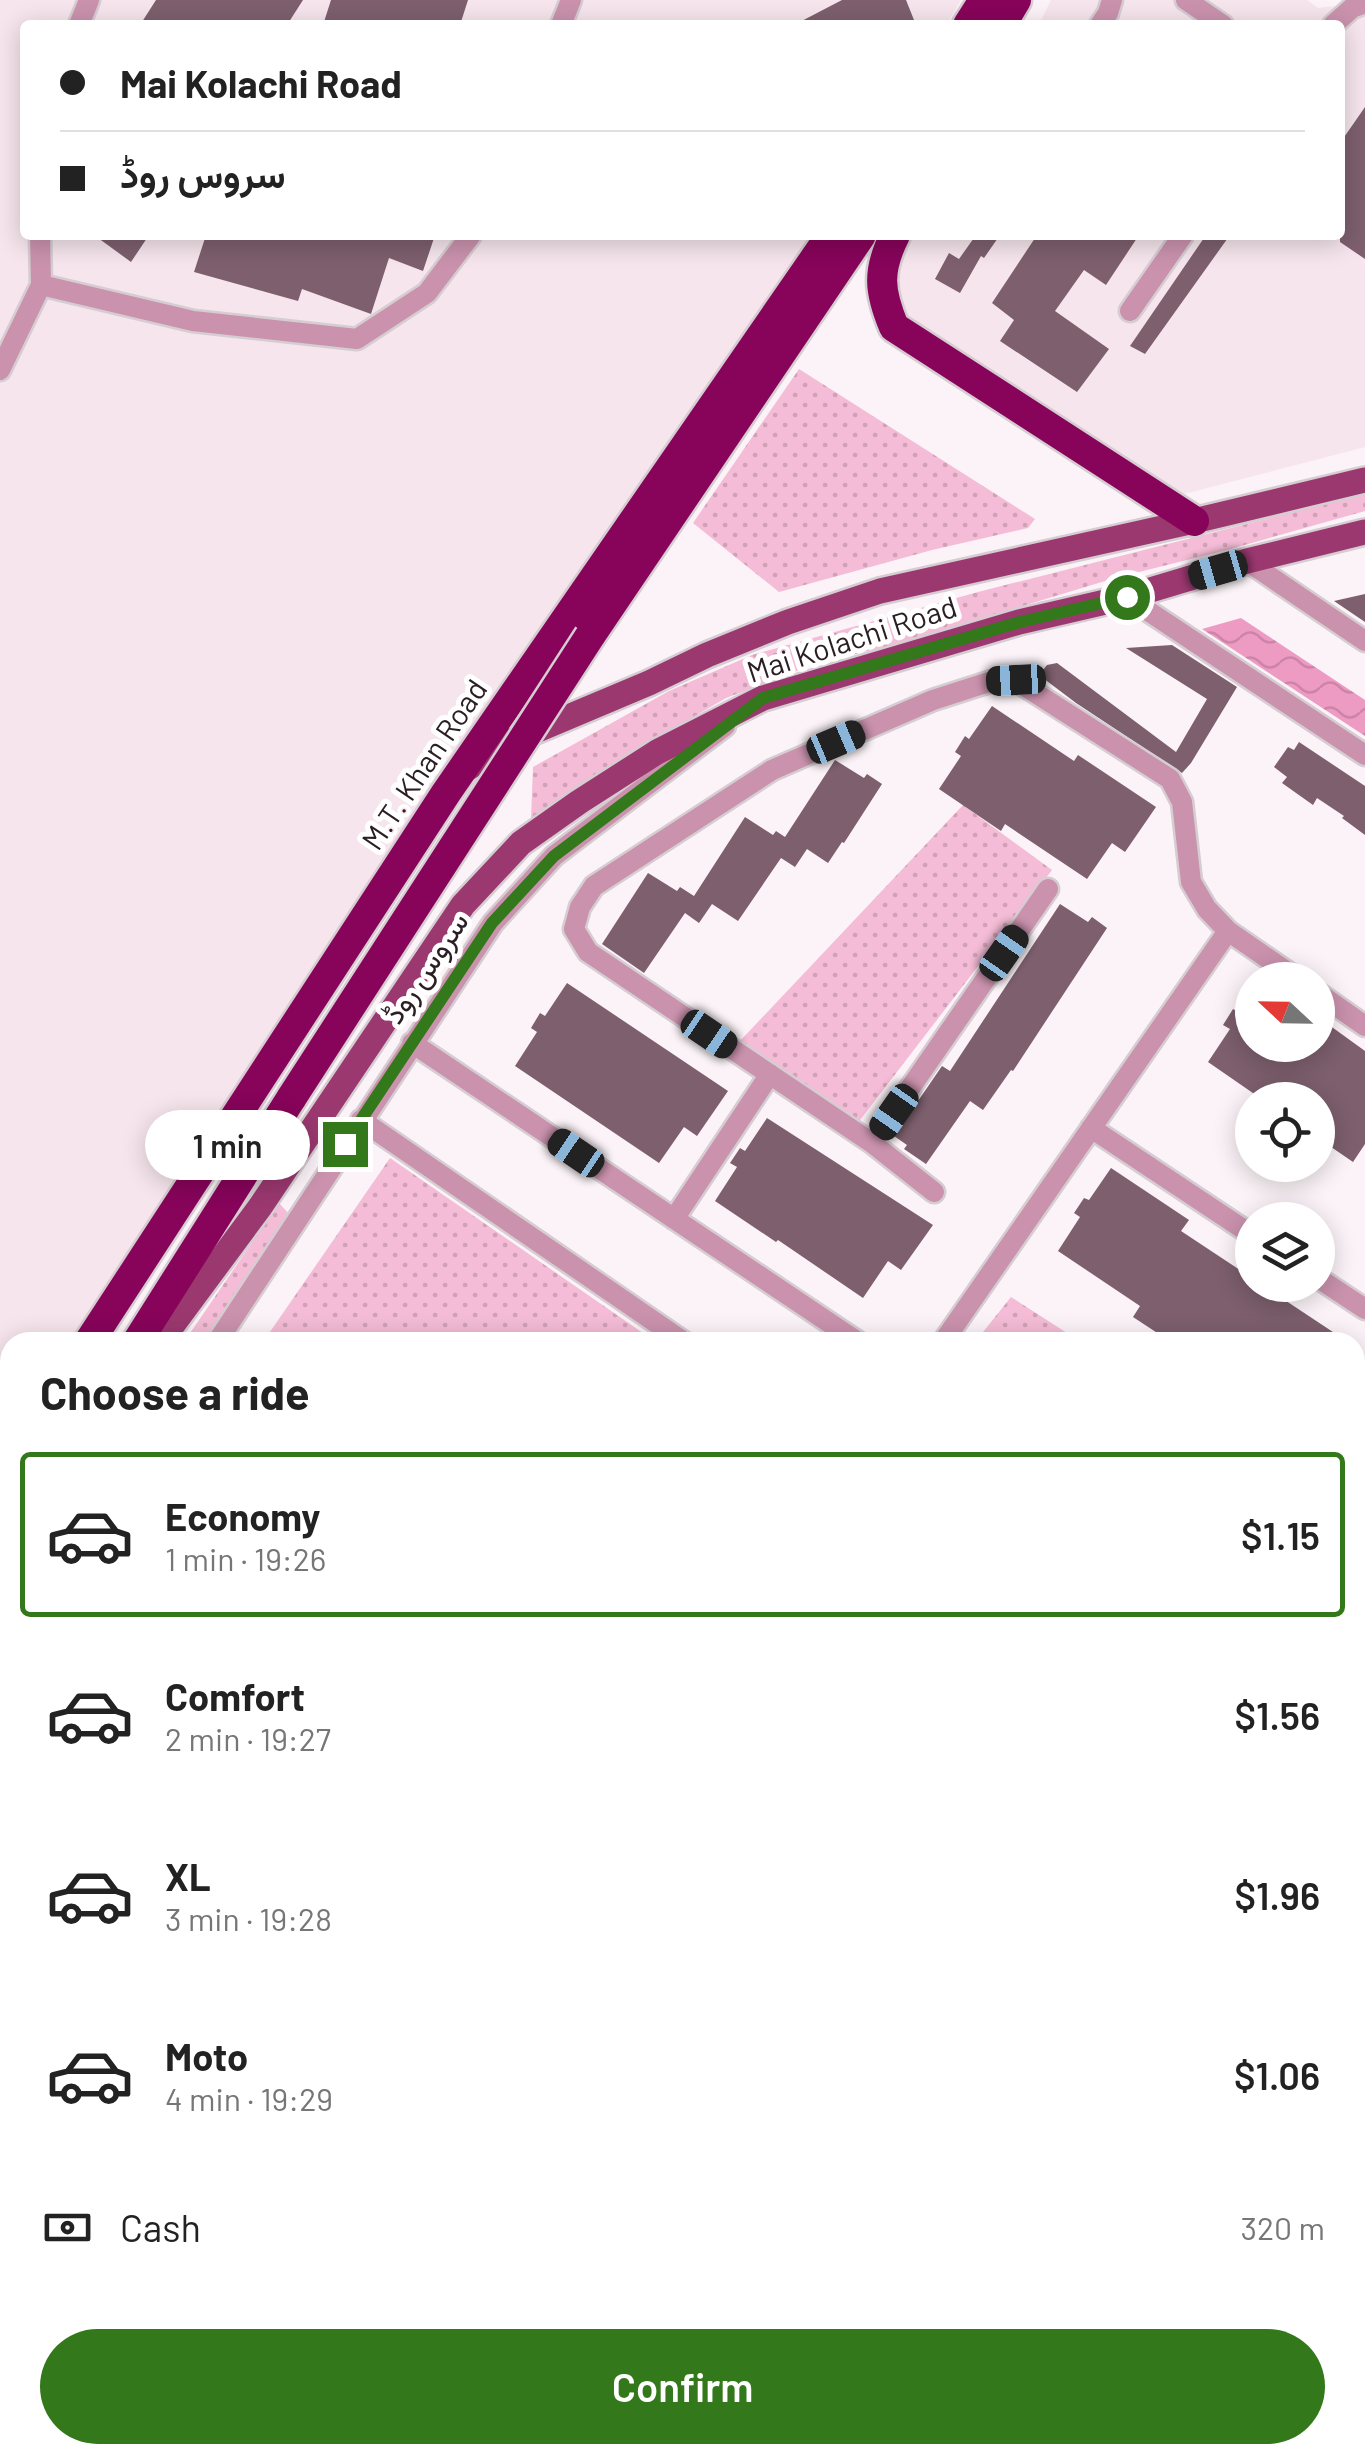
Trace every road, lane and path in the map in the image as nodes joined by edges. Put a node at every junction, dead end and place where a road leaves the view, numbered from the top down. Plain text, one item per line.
1 (1186, 0) edge
2 (1365, 2) edge
3 (1216, 20) edge
4 (1339, 20) edge
5 (40, 240) edge
6 (467, 240) edge
7 (829, 240) edge
8 (857, 240) edge
9 (892, 240) edge
10 (1179, 240) edge
11 (41, 286) junction
12 (809, 291) junction
13 (1130, 311) dead end
14 (0, 370) edge
15 (1365, 480) edge
16 (1194, 521) junction
17 (1365, 532) edge
18 (1248, 562) junction
19 (1127, 597) junction
20 (1365, 642) edge
21 (763, 698) junction
22 (1365, 755) edge
23 (446, 793) junction
24 (1048, 890) dead end
25 (1228, 930) junction
26 (1273, 962) edge
27 (1335, 1005) edge
28 (1365, 1026) edge
29 (412, 1043) junction
30 (770, 1074) junction
31 (361, 1120) junction
32 (1091, 1128) junction
33 (872, 1143) junction
34 (284, 1172) junction
35 (314, 1192) junction
36 (934, 1192) dead end
37 (674, 1218) junction
38 (1235, 1224) edge
39 (1335, 1289) edge
40 (1365, 1309) edge
41 (96, 1332) edge
42 (142, 1332) edge
43 (167, 1332) edge
44 (223, 1332) edge
45 (669, 1332) edge
46 (843, 1332) edge
47 (950, 1332) edge

1 - 3 street
2 - 4 street
5 - 11 street
6 - 11 street
7 - 12 highway, M.T. Khan Road
8 - 12 highway, M.T. Khan Road
9 - 16 highway
10 - 13 street
11 - 14 street
12 - 23 highway, M.T. Khan Road
12 - 42 highway, M.T. Khan Road, bridge
15 - 16 main road, Mai Kolachi Road
16 - 23 main road, Mai Kolachi Road
17 - 18 main road, Mai Kolachi Road
18 - 19 main road, Mai Kolachi Road
18 - 20 street
19 - 21 main road, Mai Kolachi Road
19 - 22 street
21 - 29 street, سروس روڈ
21 - 34 main road, Mai Kolachi Road
23 - 41 highway, M.T. Khan Road
24 - 33 street
25 - 26 street
25 - 30 street
25 - 32 street
27 - 28 street
29 - 31 street, سروس روڈ
29 - 37 street
30 - 33 street
30 - 37 street
31 - 35 street, سروس روڈ
31 - 45 street
32 - 38 street
32 - 47 street
33 - 36 street
34 - 35 street
34 - 43 main road, Mai Kolachi Road
35 - 44 street, سروس روڈ
37 - 46 street
39 - 40 street

